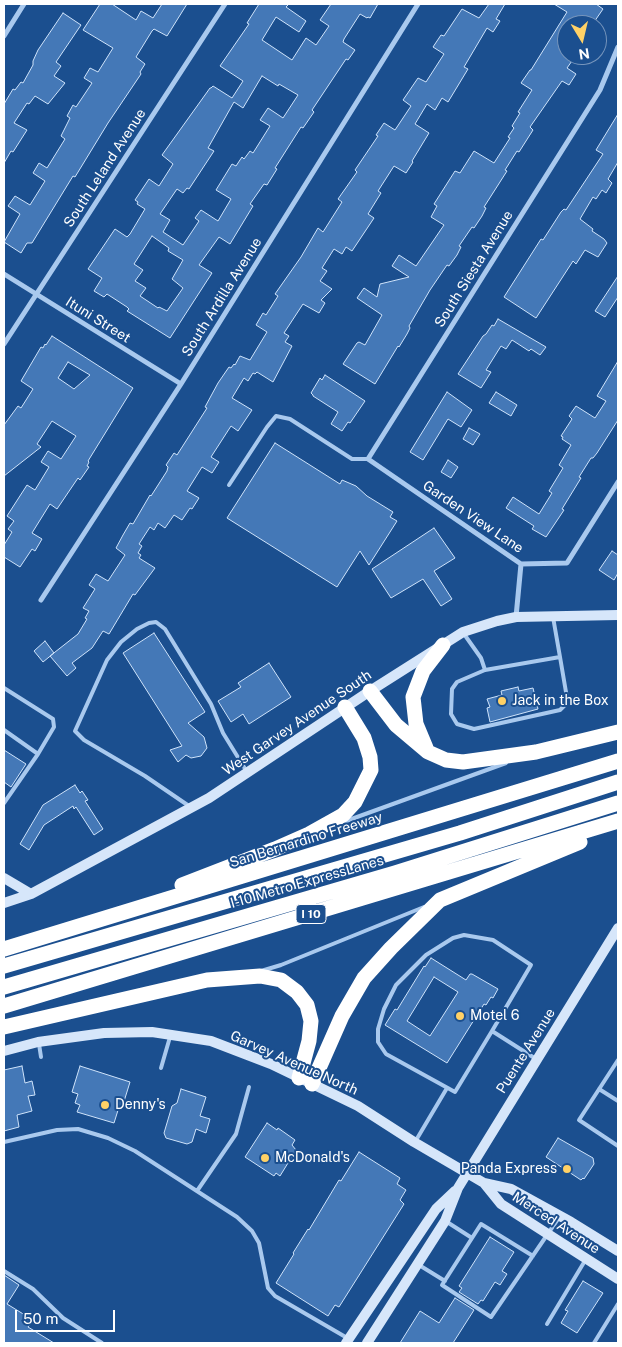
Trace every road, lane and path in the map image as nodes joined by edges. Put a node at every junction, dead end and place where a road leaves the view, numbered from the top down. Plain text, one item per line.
1 (24, 4) edge
2 (225, 4) edge
3 (418, 4) edge
4 (4, 36) edge
5 (618, 47) edge
6 (4, 274) edge
7 (36, 295) junction
8 (4, 344) edge
9 (181, 384) junction
10 (368, 459) junction
11 (618, 482) edge
12 (229, 485) dead end
13 (521, 564) junction
14 (41, 600) dead end
15 (618, 615) edge
16 (516, 617) junction
17 (553, 617) junction
18 (463, 632) junction
19 (443, 645) junction
20 (560, 657) junction
21 (485, 670) junction
22 (4, 688) edge
23 (370, 691) junction
24 (345, 707) junction
25 (4, 730) edge
26 (618, 732) edge
27 (428, 752) junction
28 (536, 752) junction
29 (38, 754) junction
30 (618, 761) edge
31 (247, 772) junction
32 (618, 782) edge
33 (4, 803) edge
34 (618, 803) edge
35 (191, 808) junction
36 (618, 821) edge
37 (618, 827) edge
38 (309, 834) junction
39 (4, 878) edge
40 (30, 894) junction
41 (440, 900) junction
42 (4, 903) edge
43 (618, 928) edge
44 (67, 930) junction
45 (4, 949) edge
46 (4, 966) edge
47 (240, 978) junction
48 (4, 987) edge
49 (4, 1006) edge
50 (4, 1027) edge
51 (492, 1031) junction
52 (170, 1035) junction
53 (38, 1042) junction
54 (4, 1051) edge
55 (41, 1057) dead end
56 (536, 1059) junction
57 (618, 1060) edge
58 (161, 1068) dead end
59 (306, 1081) junction
60 (249, 1087) dead end
61 (447, 1088) junction
62 (599, 1089) junction
63 (618, 1101) edge
64 (4, 1142) edge
65 (414, 1142) junction
66 (618, 1146) edge
67 (467, 1172) junction
68 (484, 1183) junction
69 (458, 1188) junction
70 (197, 1191) junction
71 (560, 1216) junction
72 (445, 1221) junction
73 (548, 1235) junction
74 (472, 1238) junction
75 (618, 1251) edge
76 (533, 1256) junction
77 (586, 1259) junction
78 (417, 1264) junction
79 (4, 1271) edge
80 (618, 1279) edge
81 (445, 1280) junction
82 (618, 1304) edge
83 (547, 1324) dead end
84 (347, 1341) edge
85 (102, 1343) edge
86 (367, 1343) edge
87 (594, 1343) edge

1 - 4 street
2 - 7 street, South Leland Avenue
3 - 9 street, South Ardilla Avenue
5 - 10 street, South Siesta Avenue
6 - 7 street, Ituni Street
7 - 8 street, South Leland Avenue
7 - 9 street, Ituni Street
9 - 14 street, South Ardilla Avenue
10 - 12 lane
10 - 13 street, Garden View Lane
11 - 13 street
13 - 16 street, Garden View Lane
15 - 17 main road, West Garvey Avenue South
16 - 17 main road, West Garvey Avenue South
16 - 18 main road, West Garvey Avenue South
17 - 20 lane
18 - 19 main road, West Garvey Avenue South
18 - 21 lane
19 - 23 main road, West Garvey Avenue South
19 - 27 highway
20 - 21 lane
20 - 21 lane
22 - 29 lane
23 - 24 main road, West Garvey Avenue South
23 - 27 highway
24 - 31 main road, West Garvey Avenue South
24 - 38 highway
25 - 29 lane
26 - 28 highway
27 - 28 highway
28 - 38 lane
29 - 33 lane
30 - 44 highway, San Bernardino Freeway
31 - 35 main road, West Garvey Avenue South
31 - 35 lane
32 - 46 highway, I-10 Metro ExpressLanes
34 - 48 highway, I-10 Metro ExpressLanes
35 - 40 main road, West Garvey Avenue South
36 - 49 highway, I 10
37 - 41 highway
38 - 44 highway
39 - 40 main road
40 - 42 main road, West Garvey Avenue South
41 - 47 lane
41 - 59 highway
43 - 56 main road, Puente Avenue
44 - 45 highway, San Bernardino Freeway
47 - 50 highway
47 - 59 highway
51 - 56 lane
51 - 61 lane
51 - 61 lane
52 - 53 main road, Garvey Avenue North
52 - 58 lane
52 - 59 main road, Garvey Avenue North
53 - 54 main road, Garvey Avenue North
53 - 55 lane
56 - 67 main road, Puente Avenue
57 - 62 lane
59 - 65 main road, Garvey Avenue North
60 - 70 lane
61 - 65 lane
62 - 63 lane
62 - 66 lane
64 - 70 lane
65 - 67 main road, Garvey Avenue North
67 - 68 main road, Merced Avenue
67 - 69 main road, Puente Avenue
68 - 71 main road, Merced Avenue
68 - 73 main road, Merced Avenue
69 - 72 main road, Puente Avenue
69 - 84 main road, Puente Avenue
70 - 84 lane
71 - 73 lane
71 - 75 main road, Merced Avenue
72 - 74 lane
72 - 78 main road, Puente Avenue
73 - 76 lane
73 - 77 main road, Merced Avenue
74 - 76 lane
74 - 81 lane
76 - 81 lane
77 - 80 main road, Merced Avenue
77 - 83 lane
78 - 81 lane
78 - 86 main road, Puente Avenue
79 - 85 lane
82 - 87 lane

